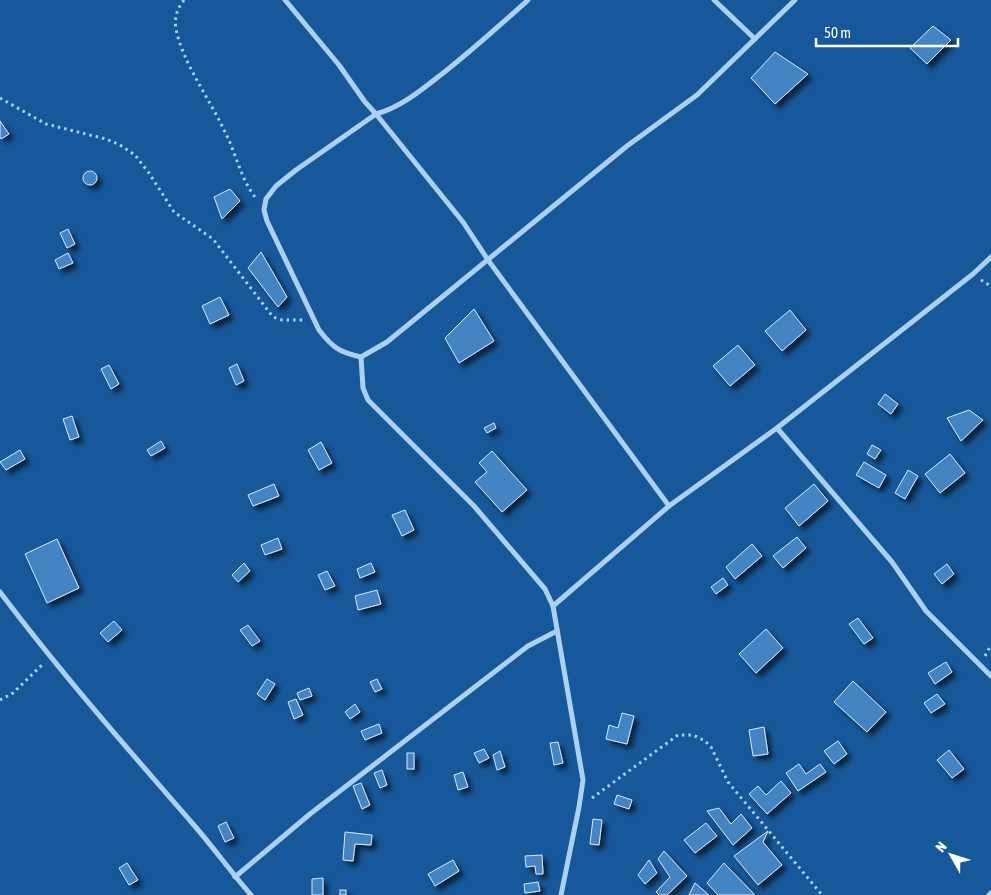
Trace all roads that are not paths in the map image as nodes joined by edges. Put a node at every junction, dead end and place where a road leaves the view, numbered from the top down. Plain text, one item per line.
1 (285, 0) edge
2 (528, 0) edge
3 (714, 0) edge
4 (795, 0) edge
5 (755, 39) junction
6 (376, 114) junction
7 (991, 257) edge
8 (488, 260) junction
9 (361, 357) junction
10 (776, 428) junction
11 (669, 506) junction
12 (0, 592) edge
13 (554, 606) junction
14 (557, 631) junction
15 (991, 676) edge
16 (235, 876) junction
17 (251, 895) edge
18 (561, 895) edge

1 - 6 street
2 - 6 street
3 - 5 street
4 - 5 street
5 - 8 street
6 - 8 street
6 - 9 street
7 - 10 street
8 - 9 street
8 - 11 street
9 - 13 street
10 - 11 street
10 - 15 street
11 - 13 street
12 - 16 street
13 - 14 street
14 - 16 street
14 - 18 street
16 - 17 street

